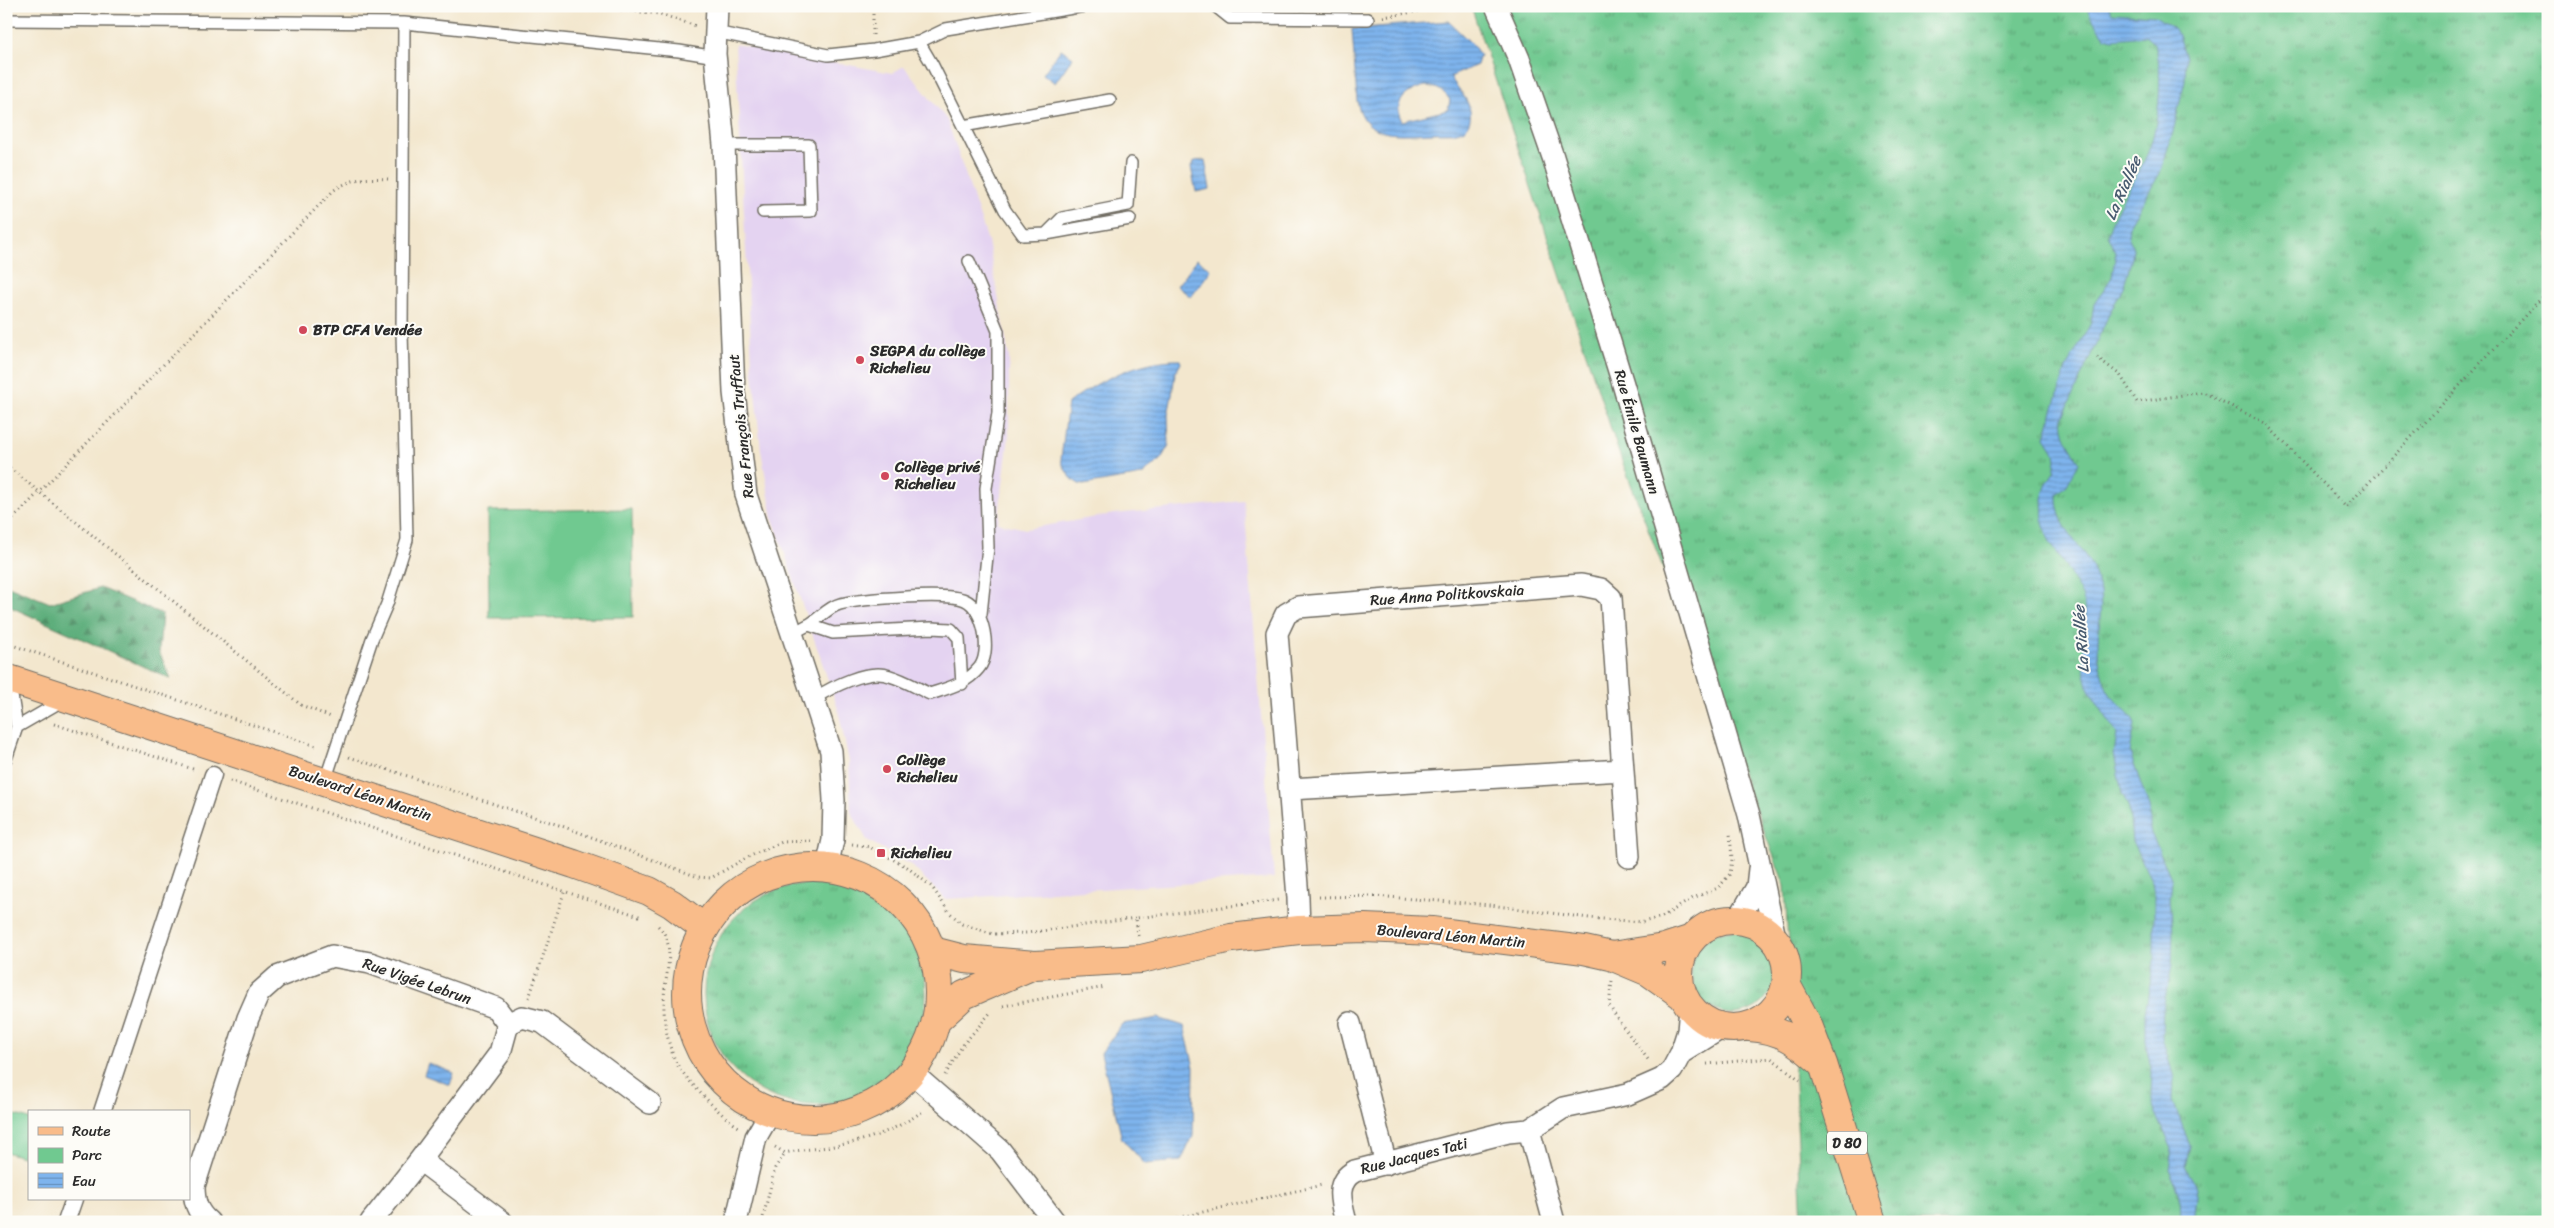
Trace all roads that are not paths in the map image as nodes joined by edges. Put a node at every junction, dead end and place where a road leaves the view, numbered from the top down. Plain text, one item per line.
1 (717, 6) edge
2 (1085, 6) edge
3 (1215, 6) edge
4 (1496, 6) edge
5 (1368, 19) road end
6 (6, 20) edge
7 (404, 23) junction
8 (716, 32) junction
9 (919, 42) junction
10 (716, 58) junction
11 (1110, 100) dead end
12 (963, 126) junction
13 (724, 145) junction
14 (1132, 163) dead end
15 (763, 212) dead end
16 (1130, 219) dead end
17 (1046, 234) junction
18 (969, 261) dead end
19 (980, 614) junction
20 (800, 629) junction
21 (6, 678) edge
22 (962, 684) junction
23 (6, 685) edge
24 (71, 698) junction
25 (813, 699) junction
26 (17, 727) junction
27 (6, 759) edge
28 (1623, 770) junction
29 (213, 775) road end
30 (325, 781) junction
31 (1290, 789) junction
32 (1629, 857) dead end
33 (1760, 864) junction
34 (827, 867) junction
35 (1738, 920) junction
36 (704, 928) junction
37 (1298, 930) junction
38 (1231, 938) junction
39 (1775, 938) junction
40 (1692, 939) junction
41 (933, 951) junction
42 (1611, 956) junction
43 (1035, 965) junction
44 (1787, 986) junction
45 (1686, 1001) junction
46 (938, 1019) junction
47 (515, 1021) junction
48 (1350, 1023) dead end
49 (1748, 1027) junction
50 (1721, 1028) junction
51 (1681, 1053) junction
52 (1823, 1064) junction
53 (922, 1081) junction
54 (650, 1103) dead end
55 (103, 1110) edge
56 (770, 1113) junction
57 (1529, 1130) junction
58 (420, 1160) junction
59 (1386, 1164) junction
60 (74, 1200) edge
61 (66, 1222) edge
62 (209, 1222) edge
63 (372, 1222) edge
64 (502, 1222) edge
65 (736, 1222) edge
66 (1054, 1222) edge
67 (1346, 1222) edge
68 (1554, 1222) edge
69 (1872, 1222) edge

1 - 8 street, Rue François Truffaut
2 - 9 lane
3 - 5 lane
4 - 33 street, Rue Émile Baumann
6 - 7 lane
7 - 10 lane
7 - 30 lane
8 - 9 lane
8 - 10 street, Rue François Truffaut
9 - 12 lane
10 - 13 street, Rue François Truffaut
11 - 12 lane
12 - 17 lane
13 - 15 lane
13 - 20 street, Rue François Truffaut
14 - 17 lane
16 - 17 lane
18 - 19 lane
19 - 20 lane
19 - 22 lane
20 - 22 lane
20 - 25 street, Rue François Truffaut
21 - 24 main road, Boulevard Léon Martin
22 - 25 lane
23 - 26 lane
24 - 26 lane
24 - 30 main road, Boulevard Léon Martin
25 - 34 street, Rue François Truffaut
26 - 27 lane
28 - 31 street
28 - 31 street, Rue Anna Politkovskaia
28 - 32 street, Rue Anna Politkovskaia
29 - 55 street
30 - 36 main road, Boulevard Léon Martin
31 - 37 street, Rue Anna Politkovskaia
33 - 35 street, Rue Émile Baumann
33 - 39 street, Rue Émile Baumann
34 - 36 main road
34 - 41 main road
35 - 39 main road
35 - 40 main road
36 - 56 main road
37 - 38 main road, Boulevard Léon Martin
37 - 42 main road, Boulevard Léon Martin
38 - 43 main road, Boulevard Léon Martin
38 - 43 main road, Boulevard Léon Martin
39 - 44 main road
40 - 42 main road, Boulevard Léon Martin
40 - 45 main road
41 - 43 main road, Boulevard Léon Martin
41 - 46 main road
42 - 45 main road, Boulevard Léon Martin
43 - 46 main road, Boulevard Léon Martin
44 - 49 main road
44 - 52 main road, D 80
45 - 50 main road
45 - 51 street
46 - 53 main road
47 - 54 street
47 - 58 street
47 - 62 street, Rue Vigée Lebrun
48 - 59 street
49 - 50 main road
49 - 52 main road
50 - 51 street
51 - 57 street, Rue Jacques Tati
52 - 69 main road, D 80
53 - 56 main road
53 - 66 street
56 - 65 street
57 - 59 street, Rue Jacques Tati
57 - 68 street
58 - 63 street
58 - 64 street
59 - 67 street, Rue Jacques Tati
60 - 61 street

